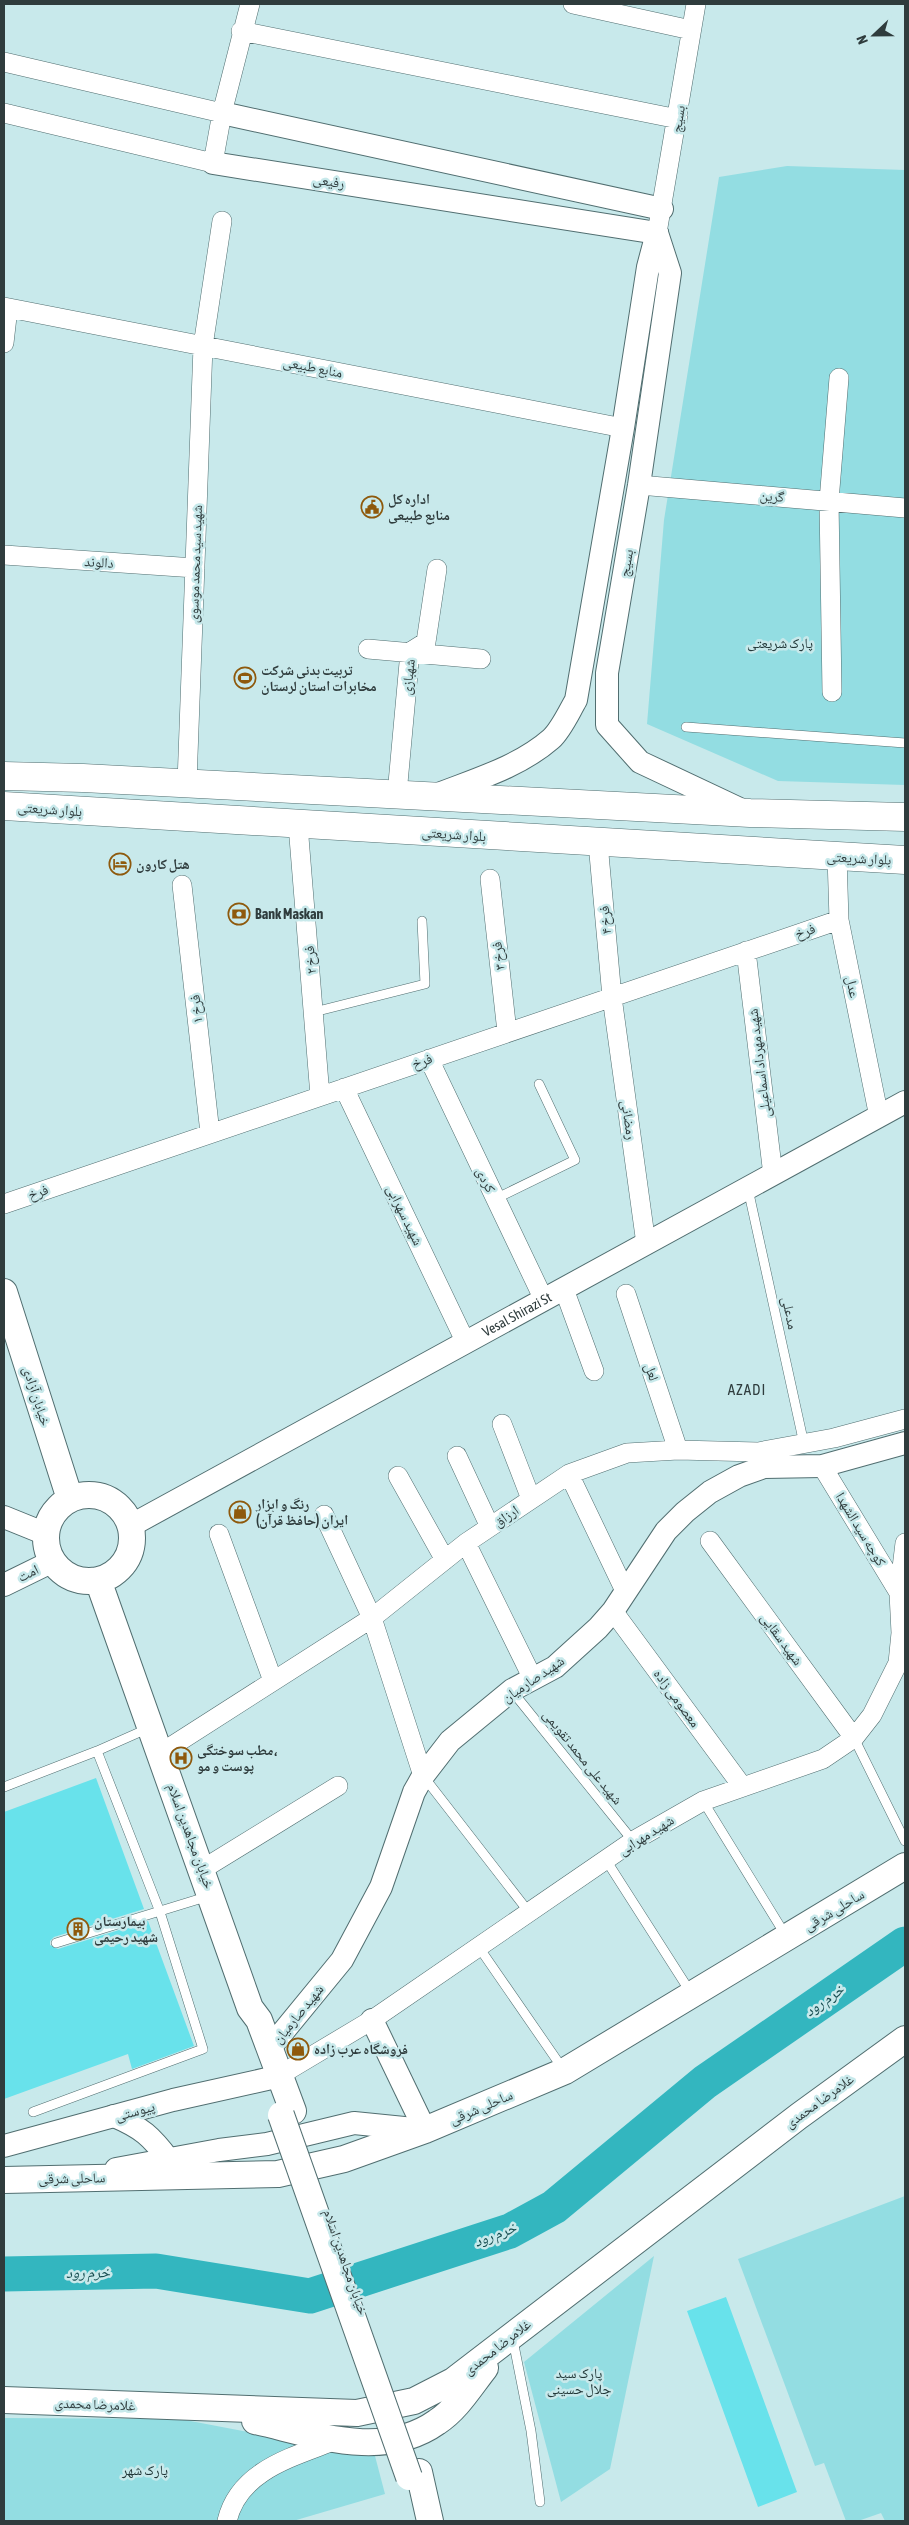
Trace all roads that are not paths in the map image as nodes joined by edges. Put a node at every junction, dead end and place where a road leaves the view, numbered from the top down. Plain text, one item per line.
1 (250, 4) edge
2 (573, 4) edge
3 (696, 4) edge
4 (594, 6) edge
5 (690, 30) junction
6 (242, 31) junction
7 (4, 62) edge
8 (4, 113) edge
9 (222, 113) junction
10 (678, 119) junction
11 (213, 163) junction
12 (662, 209) junction
13 (222, 221) dead end
14 (657, 233) junction
15 (6, 307) edge
16 (4, 343) edge
17 (203, 346) junction
18 (839, 378) dead end
19 (623, 428) junction
20 (613, 483) junction
21 (639, 485) junction
22 (829, 501) junction
23 (905, 508) edge
24 (4, 555) edge
25 (195, 568) junction
26 (437, 569) dead end
27 (368, 649) dead end
28 (410, 652) junction
29 (481, 659) dead end
30 (832, 692) dead end
31 (686, 727) dead end
32 (905, 743) edge
33 (4, 776) edge
34 (187, 783) junction
35 (397, 794) junction
36 (434, 796) junction
37 (4, 806) edge
38 (750, 813) junction
39 (905, 817) edge
40 (298, 824) junction
41 (598, 843) junction
42 (837, 856) junction
43 (905, 860) edge
44 (490, 879) dead end
45 (182, 885) dead end
46 (839, 920) junction
47 (422, 921) dead end
48 (746, 951) junction
49 (612, 997) junction
50 (314, 1012) junction
51 (507, 1032) junction
52 (428, 1059) junction
53 (539, 1084) dead end
54 (344, 1088) junction
55 (320, 1096) junction
56 (905, 1102) edge
57 (880, 1116) junction
58 (210, 1133) junction
59 (773, 1175) junction
60 (748, 1189) junction
61 (495, 1199) junction
62 (4, 1204) edge
63 (646, 1244) junction
64 (564, 1289) junction
65 (4, 1292) edge
66 (626, 1294) dead end
67 (544, 1300) junction
68 (466, 1343) junction
69 (594, 1371) dead end
70 (905, 1420) edge
71 (502, 1424) dead end
72 (905, 1443) edge
73 (804, 1444) junction
74 (678, 1450) junction
75 (457, 1456) dead end
76 (822, 1466) junction
77 (569, 1474) junction
78 (398, 1476) dead end
79 (70, 1499) junction
80 (531, 1499) junction
81 (324, 1515) dead end
82 (4, 1517) edge
83 (130, 1526) junction
84 (490, 1527) junction
85 (46, 1534) junction
86 (219, 1534) dead end
87 (710, 1541) dead end
88 (466, 1543) junction
89 (905, 1543) edge
90 (445, 1560) junction
91 (53, 1561) junction
92 (98, 1580) junction
93 (4, 1585) edge
94 (625, 1591) junction
95 (902, 1598) edge
96 (613, 1610) junction
97 (372, 1618) junction
98 (533, 1679) junction
99 (272, 1681) junction
100 (512, 1690) junction
101 (152, 1727) junction
102 (854, 1738) junction
103 (98, 1751) junction
104 (161, 1753) junction
105 (423, 1776) junction
106 (338, 1786) dead end
107 (742, 1786) junction
108 (4, 1787) edge
109 (703, 1801) junction
110 (633, 1841) junction
111 (905, 1841) edge
112 (606, 1860) junction
113 (905, 1866) edge
114 (203, 1869) junction
115 (212, 1895) junction
116 (528, 1911) junction
117 (160, 1912) junction
118 (787, 1938) junction
119 (56, 1943) dead end
120 (478, 1946) junction
121 (692, 1995) junction
122 (250, 2008) junction
123 (372, 2020) junction
124 (905, 2039) edge
125 (269, 2049) junction
126 (565, 2071) junction
127 (273, 2077) junction
128 (173, 2100) junction
129 (32, 2112) dead end
130 (114, 2116) junction
131 (425, 2130) junction
132 (152, 2137) junction
133 (4, 2146) edge
134 (170, 2160) junction
135 (72, 2177) junction
136 (4, 2180) edge
137 (512, 2336) junction
138 (4, 2400) edge
139 (196, 2407) junction
140 (336, 2440) junction
141 (414, 2475) junction
142 (540, 2502) dead end
143 (227, 2521) edge
144 (417, 2521) edge
145 (430, 2521) edge

1 - 6 street
2 - 4 street
3 - 5 street, بسیج
4 - 5 street
5 - 10 street, بسیج
6 - 9 street
6 - 10 street
7 - 9 street
8 - 11 street, رفیعی
9 - 11 street
9 - 12 street
10 - 12 street, بسیج
11 - 14 street, رفیعی
12 - 14 street, بسیج
13 - 17 street, شهید سید محمد موسوی
14 - 19 street, بسیج
14 - 21 street, بسیج
15 - 16 street
15 - 17 street, منابع طبیعی
17 - 19 street, منابع طبیعی
17 - 25 street, شهید سید محمد موسوی
18 - 22 street
19 - 20 street, بسیج
20 - 21 street
20 - 36 street, بسیج
21 - 22 street, گرین
21 - 38 street, بسیج
22 - 23 street, گرین
22 - 30 street
24 - 25 street, دالوند
25 - 34 street, شهید سید محمد موسوی
26 - 28 street, شهبازی
27 - 28 street
28 - 29 street
28 - 35 street, شهبازی
31 - 32 lane
33 - 34 main road
34 - 35 main road
35 - 36 main road
36 - 38 main road
37 - 40 main road, بلوار شریعتی
38 - 39 main road
40 - 41 main road, بلوار شریعتی
40 - 50 street, فرخ ۲
41 - 42 main road, بلوار شریعتی
41 - 49 street, فرخ ۴
42 - 43 main road, بلوار شریعتی
42 - 46 street, عدل
44 - 51 street, فرخ ۳
45 - 58 street, فرخ ۱
46 - 48 street, فرخ
46 - 57 street, عدل
47 - 50 lane
48 - 49 street, فرخ
48 - 59 street, شهید مهرداد اسماعیلی
49 - 51 street, فرخ
49 - 63 street, رمضانی
50 - 55 street, فرخ ۲
51 - 52 street, فرخ
52 - 54 street, فرخ
52 - 61 street, کردی
53 - 61 lane
54 - 55 street, فرخ
54 - 68 street, شهید سهرابی
55 - 58 street, فرخ
56 - 57 street, Vesal Shirazi St
57 - 59 street, Vesal Shirazi St
58 - 62 street, فرخ
59 - 60 street, Vesal Shirazi St
60 - 63 street, Vesal Shirazi St
60 - 73 lane, مدعلی
61 - 67 street, کردی
63 - 64 street, Vesal Shirazi St
64 - 67 street, Vesal Shirazi St
64 - 69 street
65 - 79 main road, خیابان آزادی
66 - 74 street, لعل
67 - 68 street, Vesal Shirazi St
68 - 83 street, Vesal Shirazi St
70 - 73 street, ارزاق
71 - 80 street
72 - 76 street, شهید صارمیان
73 - 74 street, ارزاق
74 - 77 street, ارزاق
75 - 84 street
76 - 94 street, شهید صارمیان
76 - 95 street, کوچه سید الشهدا
77 - 80 street, ارزاق
77 - 94 street
78 - 90 street
79 - 83 main road
79 - 85 main road
80 - 84 street, ارزاق
81 - 97 street
82 - 85 street
83 - 92 main road
84 - 88 street, ارزاق
85 - 91 main road
86 - 99 street
87 - 102 street, شهید سقایی
88 - 90 street, ارزاق
88 - 98 street
89 - 95 street, شهید مهرابی
90 - 97 street, ارزاق
91 - 92 main road
91 - 93 street, امت
92 - 101 main road, خیابان مجاهدین اسلام
94 - 96 street, شهید صارمیان
95 - 102 street, شهید مهرابی
96 - 98 street, شهید صارمیان
96 - 107 street, معصومی زاده
97 - 99 street, ارزاق
97 - 105 street
98 - 100 street, شهید صارمیان
99 - 104 street, ارزاق
100 - 105 street, شهید صارمیان
100 - 110 lane, شهید علی محمد تقویمی
101 - 103 lane
101 - 104 main road, خیابان مجاهدین اسلام
102 - 107 street, شهید مهرابی
102 - 111 lane
103 - 108 lane
103 - 117 lane
104 - 114 main road, خیابان مجاهدین اسلام
105 - 116 lane
105 - 125 street, شهید صارمیان
106 - 114 street
107 - 109 street, شهید مهرابی
109 - 110 street, شهید مهرابی
109 - 118 lane
110 - 112 street, شهید مهرابی
112 - 116 street, شهید مهرابی
112 - 121 lane
113 - 118 main road, ساحلی شرقی
114 - 115 main road, خیابان مجاهدین اسلام
115 - 117 lane
115 - 122 main road, خیابان مجاهدین اسلام
116 - 120 street, شهید مهرابی
117 - 119 lane
117 - 129 lane
118 - 121 main road, ساحلی شرقی
120 - 123 street, شهید مهرابی
120 - 126 lane
121 - 126 main road, ساحلی شرقی
122 - 125 main road, خیابان مجاهدین اسلام
122 - 127 main road, خیابان مجاهدین اسلام
123 - 127 street, شهید مهرابی
123 - 131 street
124 - 137 main road, غلامرضا محمدی
125 - 127 main road, خیابان مجاهدین اسلام
126 - 131 main road, ساحلی شرقی
127 - 128 street, پیوستی
127 - 141 main road, خیابان مجاهدین اسلام
128 - 130 street, پیوستی
128 - 132 street
130 - 132 street
130 - 133 street, پیوستی
131 - 134 street
131 - 135 main road, ساحلی شرقی
132 - 134 street
134 - 135 street
135 - 136 main road, ساحلی شرقی
137 - 139 main road, غلامرضا محمدی
137 - 140 main road
137 - 142 lane
138 - 139 main road, غلامرضا محمدی
139 - 140 main road
140 - 143 street
141 - 144 main road, خیابان مجاهدین اسلام
141 - 145 main road, خیابان مجاهدین اسلام

